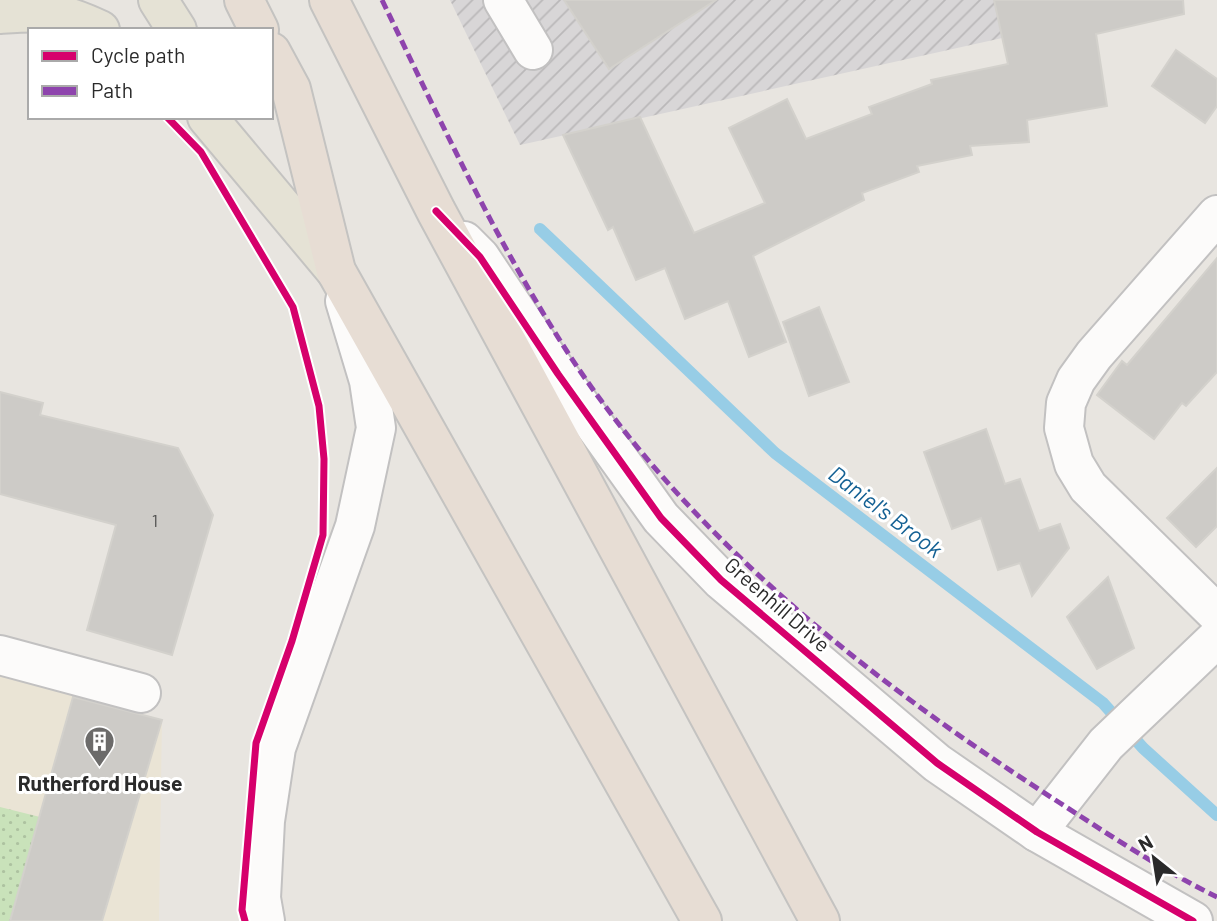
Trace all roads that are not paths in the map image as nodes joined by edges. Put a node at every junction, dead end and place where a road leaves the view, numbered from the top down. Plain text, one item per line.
1 (158, 0) edge
2 (244, 0) edge
3 (503, 0) edge
4 (329, 1) edge
5 (0, 14) edge
6 (96, 28) edge
7 (176, 28) edge
8 (258, 28) edge
9 (533, 50) dead end
10 (273, 56) edge
11 (209, 119) edge
12 (236, 119) edge
13 (436, 211) junction
14 (1217, 215) edge
15 (336, 271) junction
16 (1217, 614) edge
17 (1217, 638) edge
18 (0, 655) edge
19 (141, 693) dead end
20 (1037, 832) junction
21 (265, 921) edge
22 (702, 921) edge
23 (820, 921) edge
24 (1193, 921) edge

1 - 7 main road
2 - 8 highway
3 - 9 street
4 - 13 highway
5 - 6 main road
10 - 15 highway
11 - 15 main road
12 - 15 main road
13 - 20 street, Greenhill Drive
13 - 23 highway
14 - 16 street
15 - 21 street
15 - 22 highway
17 - 20 street
18 - 19 street
20 - 24 street, Greenhill Drive

